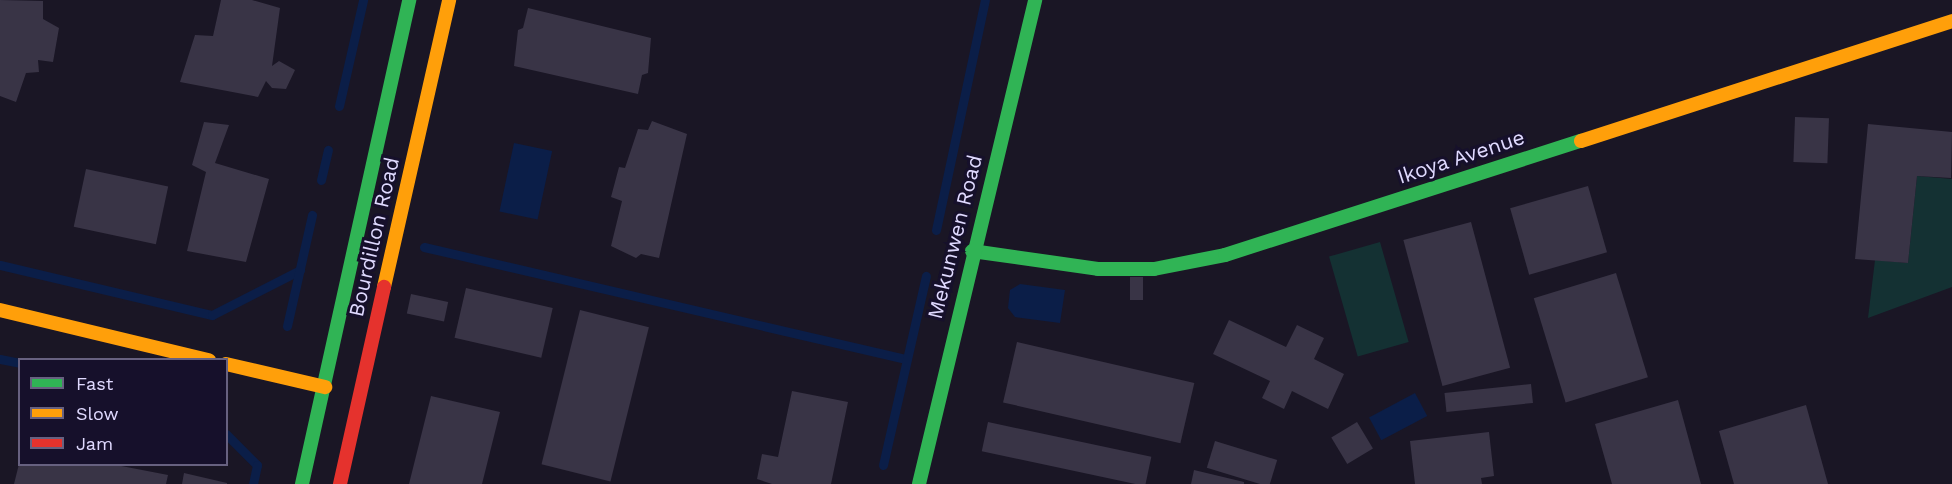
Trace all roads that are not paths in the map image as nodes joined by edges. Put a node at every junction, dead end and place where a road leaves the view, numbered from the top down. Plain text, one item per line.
1 (409, 0) edge
2 (450, 0) edge
3 (1035, 0) edge
4 (1952, 21) edge
5 (972, 251) junction
6 (0, 310) edge
7 (201, 358) edge
8 (228, 364) edge
9 (325, 387) junction
10 (302, 484) edge
11 (340, 484) edge
12 (920, 484) edge

1 - 9 street, Bourdillon Road
2 - 11 street, Bourdillon Road
3 - 5 street, Mekunwen Road
4 - 5 street, Ikoya Avenue
5 - 12 street, Mekunwen Road
6 - 7 street
8 - 9 street
9 - 10 street, Bourdillon Road

